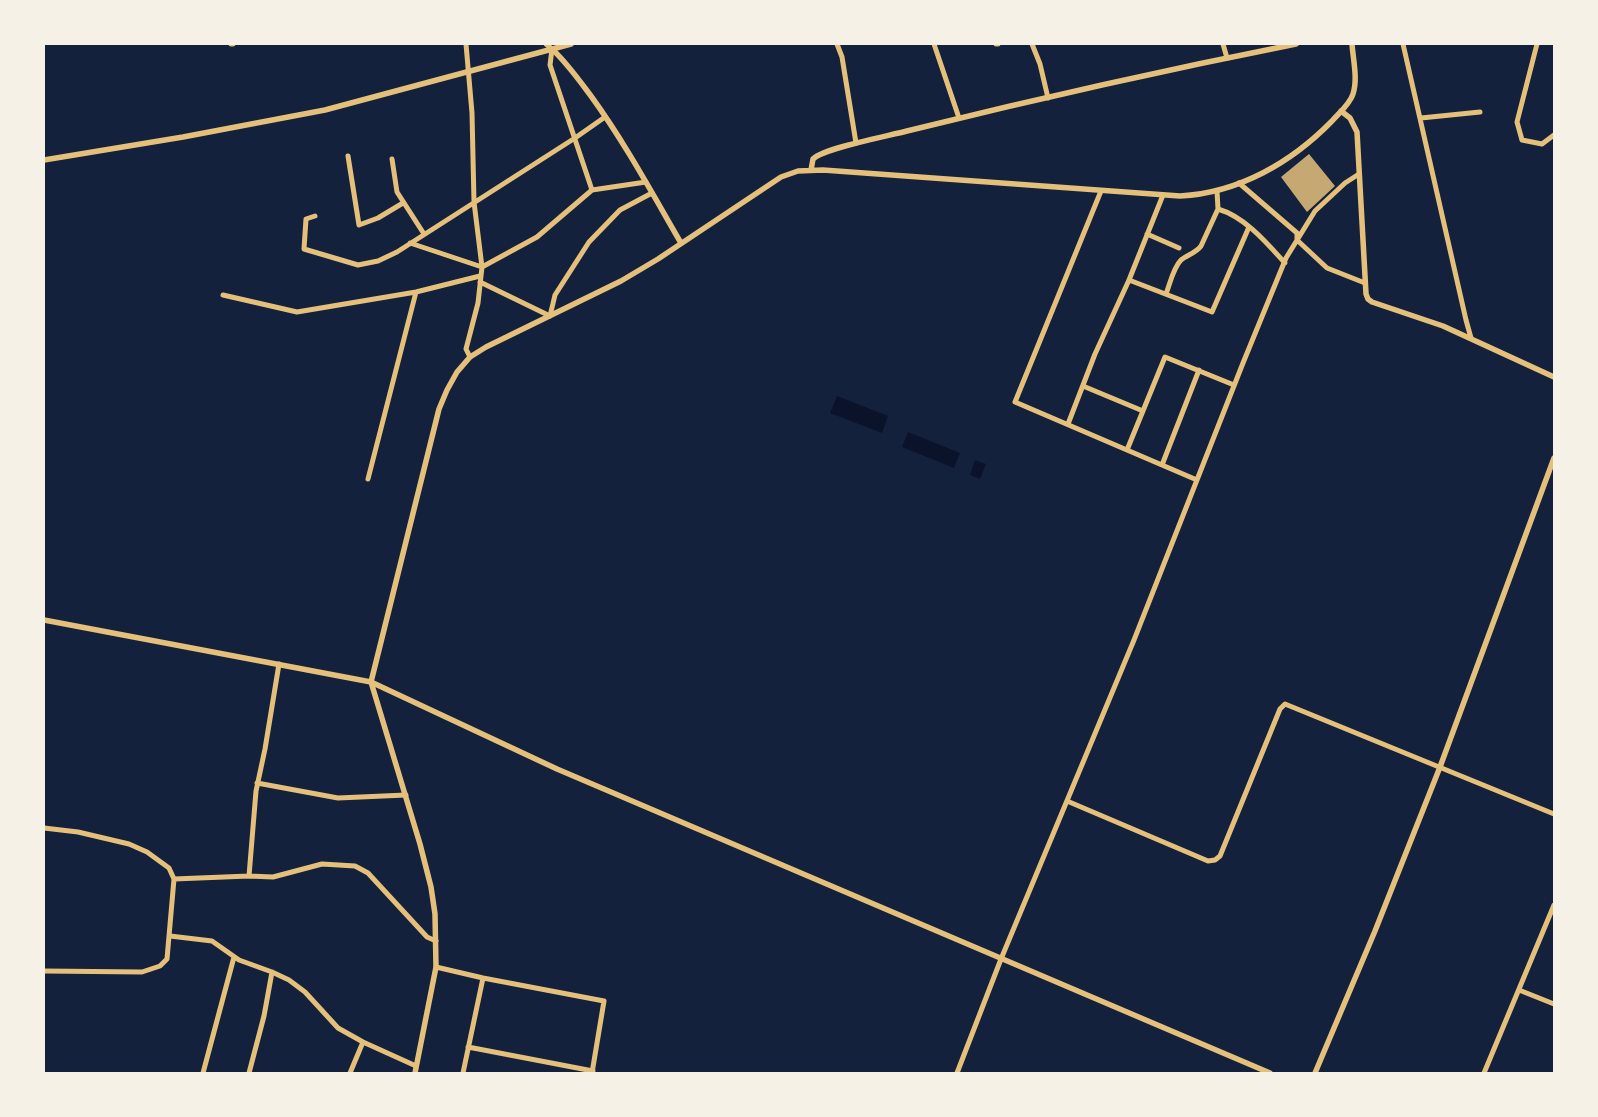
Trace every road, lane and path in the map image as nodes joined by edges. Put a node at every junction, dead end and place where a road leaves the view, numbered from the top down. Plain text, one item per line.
1 (466, 44) edge
2 (546, 44) edge
3 (571, 44) edge
4 (838, 44) edge
5 (934, 44) edge
6 (1032, 44) edge
7 (1223, 44) edge
8 (1296, 44) edge
9 (1352, 44) edge
10 (1403, 44) edge
11 (1537, 44) edge
12 (552, 49) junction
13 (1227, 58) junction
14 (468, 71) junction
15 (1048, 98) junction
16 (1341, 111) junction
17 (1480, 112) dead end
18 (605, 117) junction
19 (959, 118) junction
20 (1421, 118) junction
21 (1554, 136) edge
22 (575, 138) junction
23 (856, 143) junction
24 (348, 156) dead end
25 (392, 159) dead end
26 (44, 160) edge
27 (811, 170) junction
28 (1359, 174) junction
29 (646, 182) junction
30 (1239, 183) junction
31 (592, 190) junction
32 (1101, 191) junction
33 (1217, 191) junction
34 (652, 193) junction
35 (1163, 195) junction
36 (403, 202) junction
37 (474, 202) junction
38 (1218, 209) junction
39 (315, 216) dead end
40 (1249, 227) junction
41 (424, 234) junction
42 (1147, 234) junction
43 (1297, 240) junction
44 (410, 243) junction
45 (681, 243) junction
46 (1179, 248) dead end
47 (1284, 263) junction
48 (482, 267) junction
49 (480, 279) junction
50 (1129, 280) junction
51 (1365, 283) junction
52 (416, 292) junction
53 (1166, 294) junction
54 (223, 295) dead end
55 (550, 316) junction
56 (1472, 338) junction
57 (470, 357) junction
58 (1199, 370) junction
59 (1554, 377) edge
60 (1234, 385) junction
61 (1083, 386) junction
62 (1143, 411) junction
63 (1068, 424) junction
64 (1127, 450) junction
65 (1554, 458) edge
66 (1162, 465) junction
67 (368, 479) dead end
68 (1547, 479) junction
69 (1197, 480) junction
70 (1553, 482) dead end
71 (44, 620) edge
72 (279, 664) junction
73 (371, 682) junction
74 (1440, 767) junction
75 (257, 783) junction
76 (406, 795) junction
77 (1066, 801) junction
78 (1554, 814) edge
79 (44, 828) edge
80 (249, 876) junction
81 (174, 879) junction
82 (1554, 906) edge
83 (170, 936) junction
84 (436, 941) junction
85 (234, 957) junction
86 (1001, 960) junction
87 (436, 967) junction
88 (44, 971) edge
89 (272, 972) junction
90 (483, 978) junction
91 (1519, 990) junction
92 (1554, 1004) edge
93 (364, 1042) junction
94 (468, 1047) junction
95 (416, 1066) junction
96 (593, 1072) edge
97 (202, 1073) edge
98 (250, 1073) edge
99 (350, 1073) edge
100 (414, 1073) edge
101 (463, 1073) edge
102 (957, 1073) edge
103 (1270, 1073) edge
104 (1315, 1073) edge
105 (1484, 1073) edge

1 - 14 street
2 - 12 street
3 - 12 street
4 - 23 street
5 - 19 street
6 - 15 street
7 - 13 street
8 - 13 street
9 - 16 street
10 - 20 street
11 - 21 street
12 - 14 street
12 - 18 street
12 - 22 street
13 - 15 street
14 - 26 street
14 - 37 street
15 - 19 street
16 - 28 street
16 - 30 street
17 - 20 street
18 - 22 street
18 - 29 street
19 - 23 street
20 - 56 street
22 - 31 street
22 - 37 street
23 - 27 street
24 - 36 street
25 - 36 street
27 - 32 street
27 - 45 street
28 - 43 street
28 - 51 street
29 - 31 street
29 - 34 street
30 - 33 street
30 - 43 street
31 - 48 street
32 - 35 street
32 - 63 street
33 - 35 street
33 - 38 street
34 - 45 street
34 - 55 street
35 - 42 street
36 - 41 street
37 - 41 street
37 - 48 street
38 - 40 street
38 - 53 street
39 - 44 street
40 - 47 street
40 - 53 street
41 - 44 street
42 - 46 street
42 - 50 street
43 - 47 street
43 - 51 street
44 - 48 street
45 - 55 street
47 - 60 street
48 - 49 street
49 - 52 street
49 - 55 street
49 - 57 street
50 - 53 street
50 - 61 street
51 - 56 street
52 - 54 street
52 - 67 street
55 - 57 street
56 - 59 street
57 - 73 street
58 - 60 street
58 - 62 street
58 - 66 street
60 - 69 street
61 - 62 street
61 - 63 street
62 - 64 street
63 - 64 street
64 - 66 street
65 - 68 street
66 - 69 street
68 - 70 street
68 - 74 street
69 - 77 street
71 - 72 street
72 - 73 street
72 - 75 street
73 - 76 street
73 - 86 street
74 - 77 street
74 - 78 street
74 - 104 street
75 - 76 street
75 - 80 street
76 - 84 street
77 - 86 street
79 - 81 street
80 - 81 street
80 - 84 street
81 - 83 street
82 - 91 street
83 - 85 street
83 - 88 street
84 - 87 street
85 - 89 street
85 - 97 street
86 - 102 street
86 - 103 street
87 - 90 street
87 - 95 street
89 - 93 street
89 - 98 street
90 - 94 street
90 - 96 street
91 - 92 street
91 - 105 street
93 - 95 street
93 - 99 street
94 - 96 street
94 - 101 street
95 - 100 street

